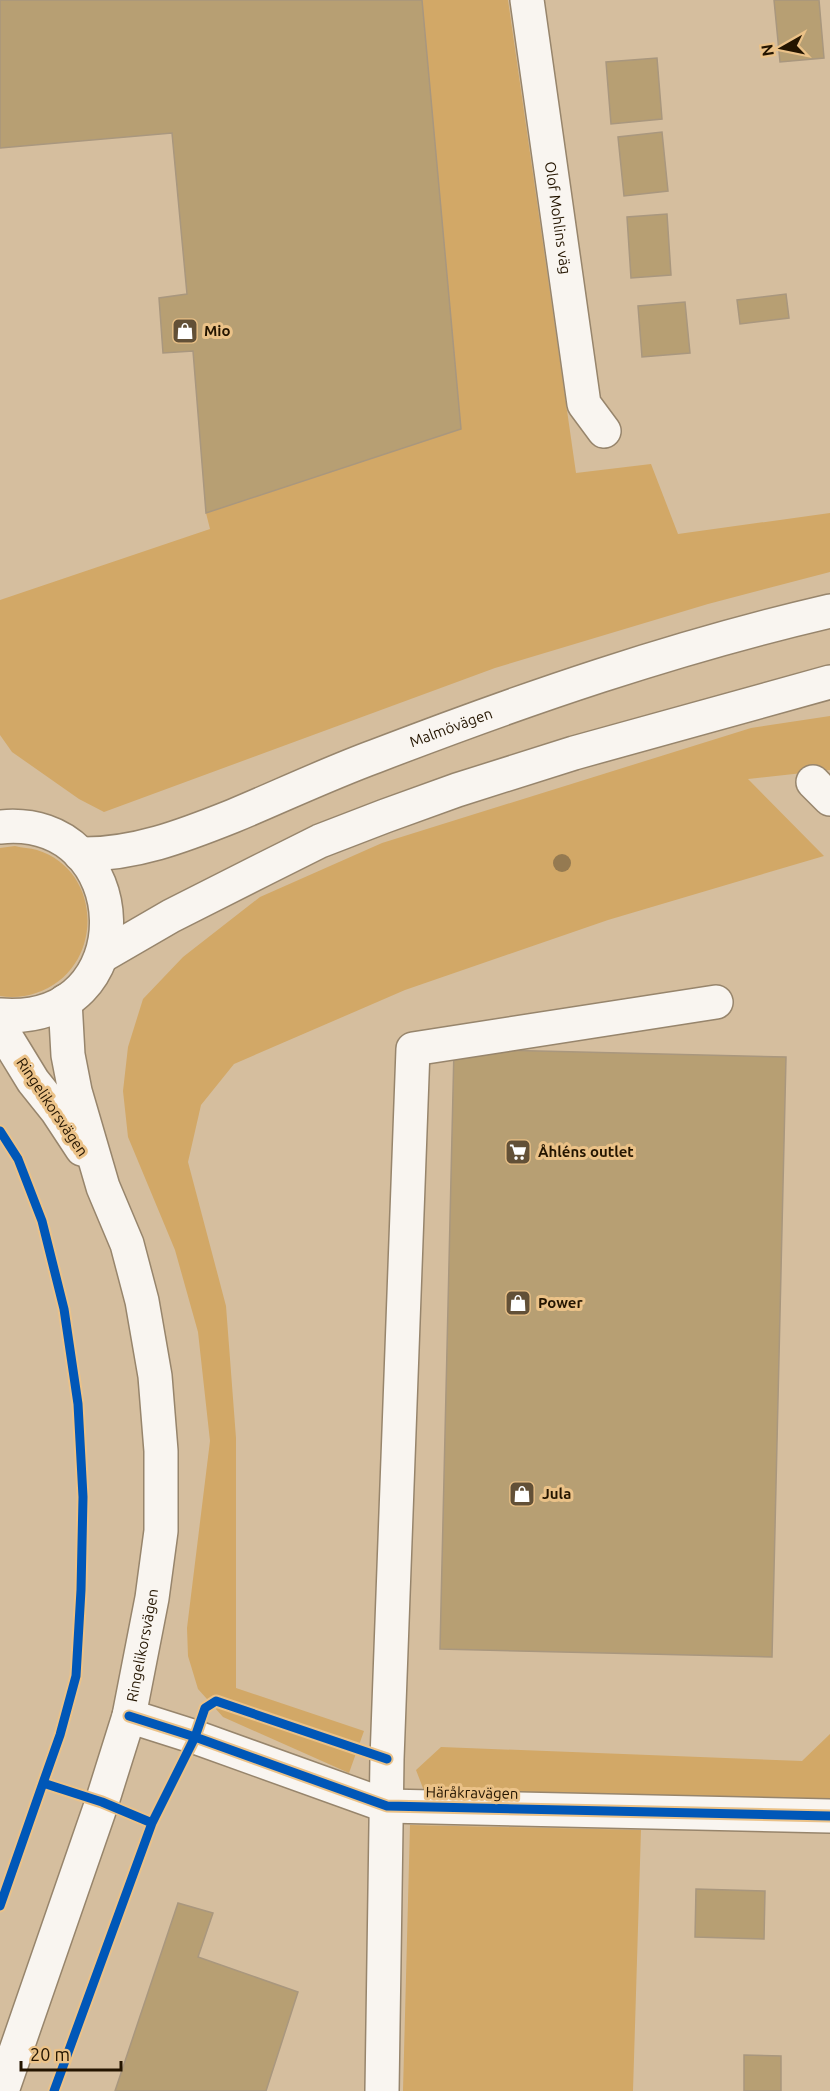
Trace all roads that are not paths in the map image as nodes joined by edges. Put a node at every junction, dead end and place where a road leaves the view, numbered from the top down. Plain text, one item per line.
1 (527, 0) edge
2 (604, 431) dead end
3 (830, 611) edge
4 (828, 682) edge
5 (5, 822) edge
6 (80, 854) junction
7 (102, 956) junction
8 (65, 1001) junction
9 (716, 1002) dead end
10 (0, 1015) edge
11 (0, 1027) edge
12 (103, 1187) junction
13 (129, 1716) junction
14 (387, 1806) junction
15 (830, 1816) edge
16 (2, 2091) edge
17 (382, 2091) edge

1 - 2 main road, Olof Mohlins väg
3 - 6 main road, Malmövägen
4 - 7 main road
5 - 6 main road
6 - 7 main road
7 - 8 main road
8 - 10 main road
8 - 12 main road, Ringelikorsvägen
9 - 14 main road
11 - 12 main road, Ringelikorsvägen
12 - 13 main road, Ringelikorsvägen
13 - 14 main road, Häråkravägen
13 - 16 main road, Ringelikorsvägen
14 - 15 main road, Häråkravägen
14 - 17 main road

